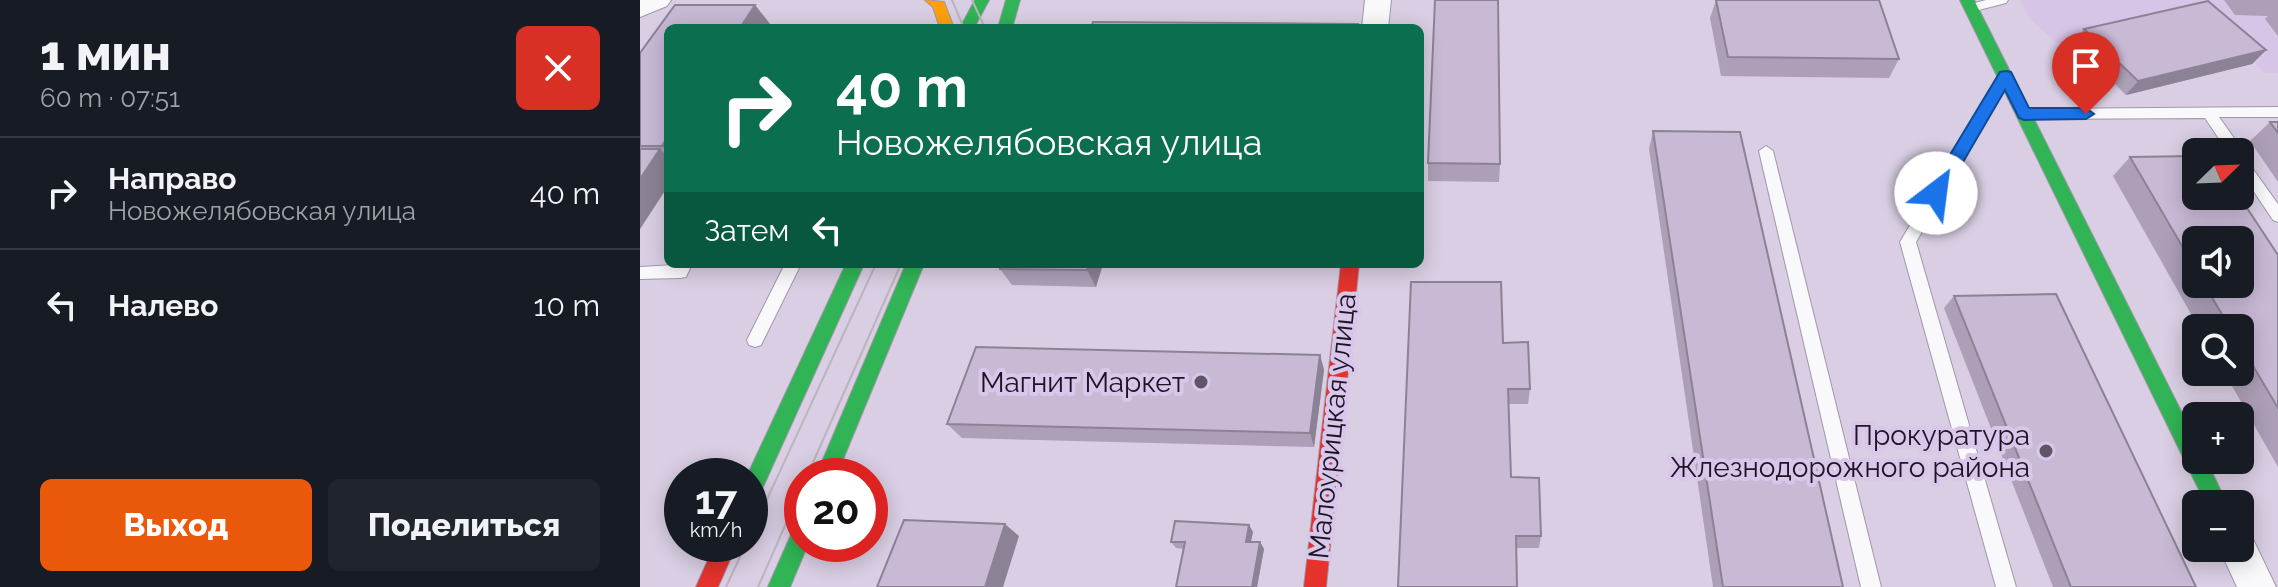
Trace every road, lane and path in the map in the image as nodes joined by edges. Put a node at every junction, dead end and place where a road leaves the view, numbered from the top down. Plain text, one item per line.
1 (658, 0) edge
2 (932, 0) edge
3 (982, 0) edge
4 (994, 0) edge
5 (1013, 0) edge
6 (1378, 0) edge
7 (2002, 0) edge
8 (1969, 4) edge
9 (640, 9) edge
10 (946, 24) edge
11 (969, 24) edge
12 (1002, 24) edge
13 (1004, 24) edge
14 (1375, 24) edge
15 (2006, 76) junction
16 (2278, 112) edge
17 (2209, 113) junction
18 (2024, 114) junction
19 (2226, 138) edge
20 (1766, 151) dead end
21 (2254, 180) edge
22 (2278, 216) edge
23 (682, 268) edge
24 (791, 268) edge
25 (853, 268) edge
26 (913, 268) edge
27 (1350, 268) edge
28 (640, 273) edge
29 (755, 340) dead end
30 (766, 458) edge
31 (834, 458) edge
32 (2210, 490) edge
33 (718, 562) edge
34 (790, 562) edge
35 (2245, 562) edge
36 (707, 587) edge
37 (779, 587) edge
38 (1315, 587) edge
39 (1871, 587) edge
40 (2006, 587) edge
41 (2257, 587) edge

1 - 9 street
2 - 10 street
3 - 11 street
4 - 12 street
5 - 13 street
6 - 14 street
7 - 8 lane
8 - 15 street
15 - 18 street
15 - 40 lane
16 - 17 lane
17 - 18 lane
17 - 19 lane
18 - 32 street
20 - 39 lane
21 - 22 lane
23 - 28 lane
24 - 29 lane
25 - 30 street
26 - 31 street
27 - 38 street, Малоурицкая улица
33 - 36 street
34 - 37 street
35 - 41 street

